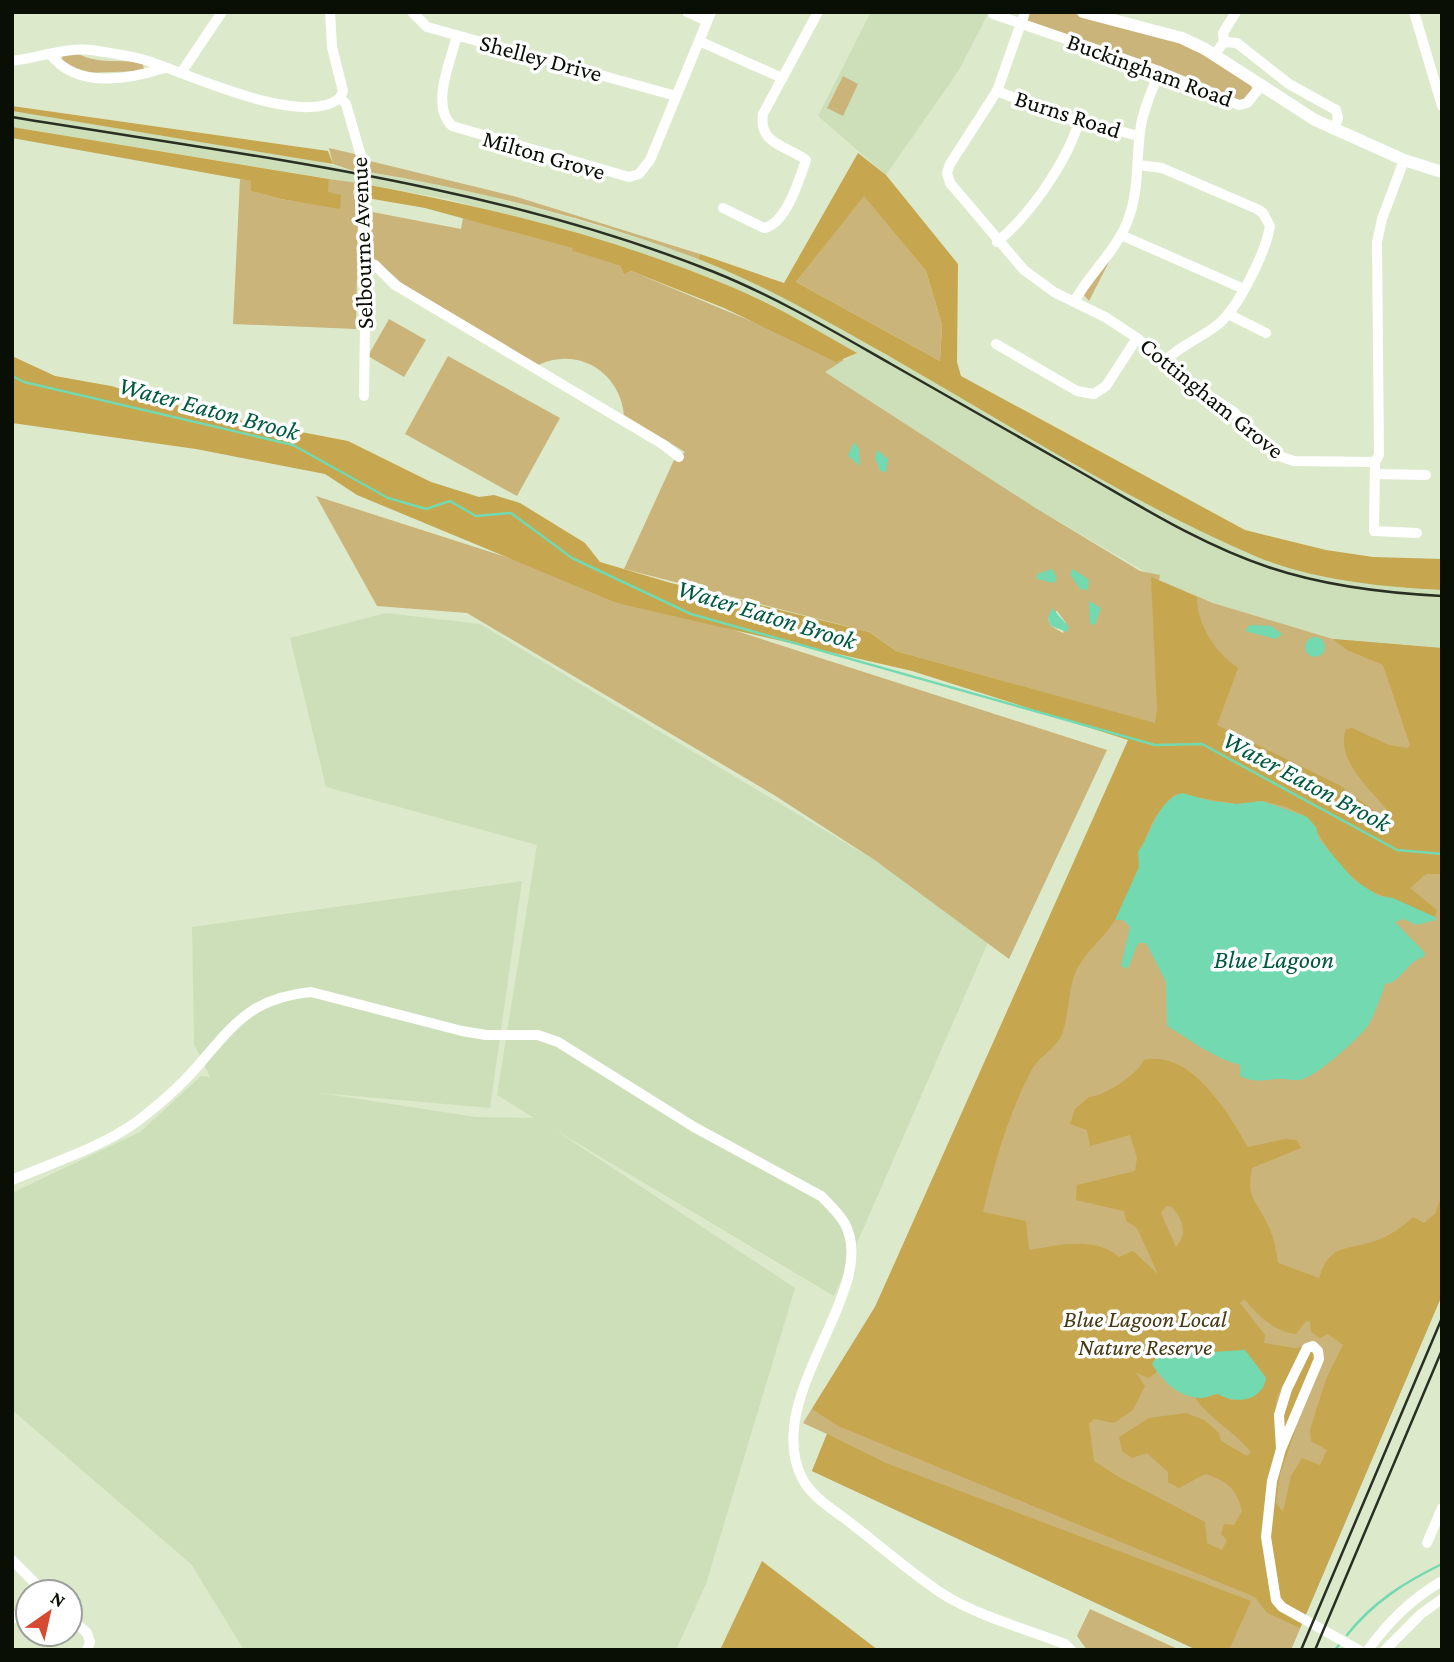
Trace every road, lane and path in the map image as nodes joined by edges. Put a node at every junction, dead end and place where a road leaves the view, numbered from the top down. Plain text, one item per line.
1 (222, 12) edge
2 (330, 12) edge
3 (412, 12) edge
4 (687, 12) edge
5 (818, 12) edge
6 (1025, 12) edge
7 (1083, 12) edge
8 (1236, 12) edge
9 (1414, 12) edge
10 (993, 14) edge
11 (709, 16) edge
12 (1021, 24) junction
13 (457, 35) junction
14 (699, 41) junction
15 (1224, 42) junction
16 (50, 54) junction
17 (1214, 54) junction
18 (12, 61) edge
19 (164, 68) junction
20 (1437, 68) edge
21 (1160, 71) junction
22 (181, 73) junction
23 (782, 78) junction
24 (1260, 88) junction
25 (997, 91) junction
26 (676, 96) junction
27 (340, 98) junction
28 (1442, 106) edge
29 (1079, 122) junction
30 (1335, 130) junction
31 (1139, 136) junction
32 (1404, 160) junction
33 (1139, 165) junction
34 (1442, 172) edge
35 (723, 208) dead end
36 (1121, 235) junction
37 (997, 242) junction
38 (366, 262) junction
39 (1244, 289) junction
40 (1074, 302) junction
41 (1228, 314) junction
42 (1266, 333) dead end
43 (1137, 338) junction
44 (996, 344) dead end
45 (1163, 363) junction
46 (364, 396) dead end
47 (680, 457) dead end
48 (1376, 462) junction
49 (1377, 474) junction
50 (1426, 475) dead end
51 (1417, 533) dead end
52 (12, 1180) edge
53 (1281, 1450) junction
54 (1442, 1508) edge
55 (1427, 1543) dead end
56 (12, 1560) edge
57 (29, 1578) edge
58 (1442, 1581) edge
59 (1417, 1598) junction
60 (1442, 1599) edge
61 (1426, 1609) junction
62 (84, 1630) edge
63 (87, 1650) edge
64 (1071, 1650) edge
65 (1359, 1650) edge
66 (1368, 1650) edge
67 (1385, 1650) edge

1 - 22 street
2 - 27 street, Selbourne Avenue
3 - 13 street, Shelley Drive
4 - 11 street
5 - 23 street
6 - 12 street, Cottingham Grove
7 - 17 main road, Buckingham Road
8 - 15 street
9 - 20 street
10 - 12 street, Buckingham Road
11 - 14 street, Milton Grove
12 - 21 street, Buckingham Road
12 - 25 street, Cottingham Grove
13 - 26 street, Shelley Drive
13 - 26 street, Milton Grove
14 - 23 street
14 - 26 street, Milton Grove
15 - 17 street, Buckingham Road
15 - 30 street, Buckingham Road
16 - 18 street
16 - 19 street
16 - 19 street
17 - 24 main road, Buckingham Road
19 - 22 street
20 - 28 street
21 - 24 street, Buckingham Road
21 - 31 street
22 - 27 street
23 - 35 street
24 - 30 main road, Buckingham Road
25 - 29 street, Burns Road
25 - 37 street, Cottingham Grove
27 - 38 street, Selbourne Avenue
29 - 31 street, Burns Road
29 - 37 street
30 - 32 main road, Buckingham Road
31 - 33 street
32 - 34 main road, Buckingham Road
32 - 48 street
33 - 36 street
33 - 39 street
36 - 39 street
36 - 40 street
37 - 40 street, Cottingham Grove
38 - 46 street, Selbourne Avenue
38 - 47 street
39 - 41 street
40 - 43 street, Cottingham Grove
41 - 42 street
41 - 45 street
43 - 44 street
43 - 45 street, Cottingham Grove
45 - 48 street, Cottingham Grove
48 - 49 street
49 - 50 street
49 - 51 street
52 - 64 street
53 - 53 street
53 - 65 street
54 - 55 street
56 - 57 street
58 - 59 street
59 - 61 street
59 - 66 street
60 - 61 street
61 - 67 street
62 - 63 street

